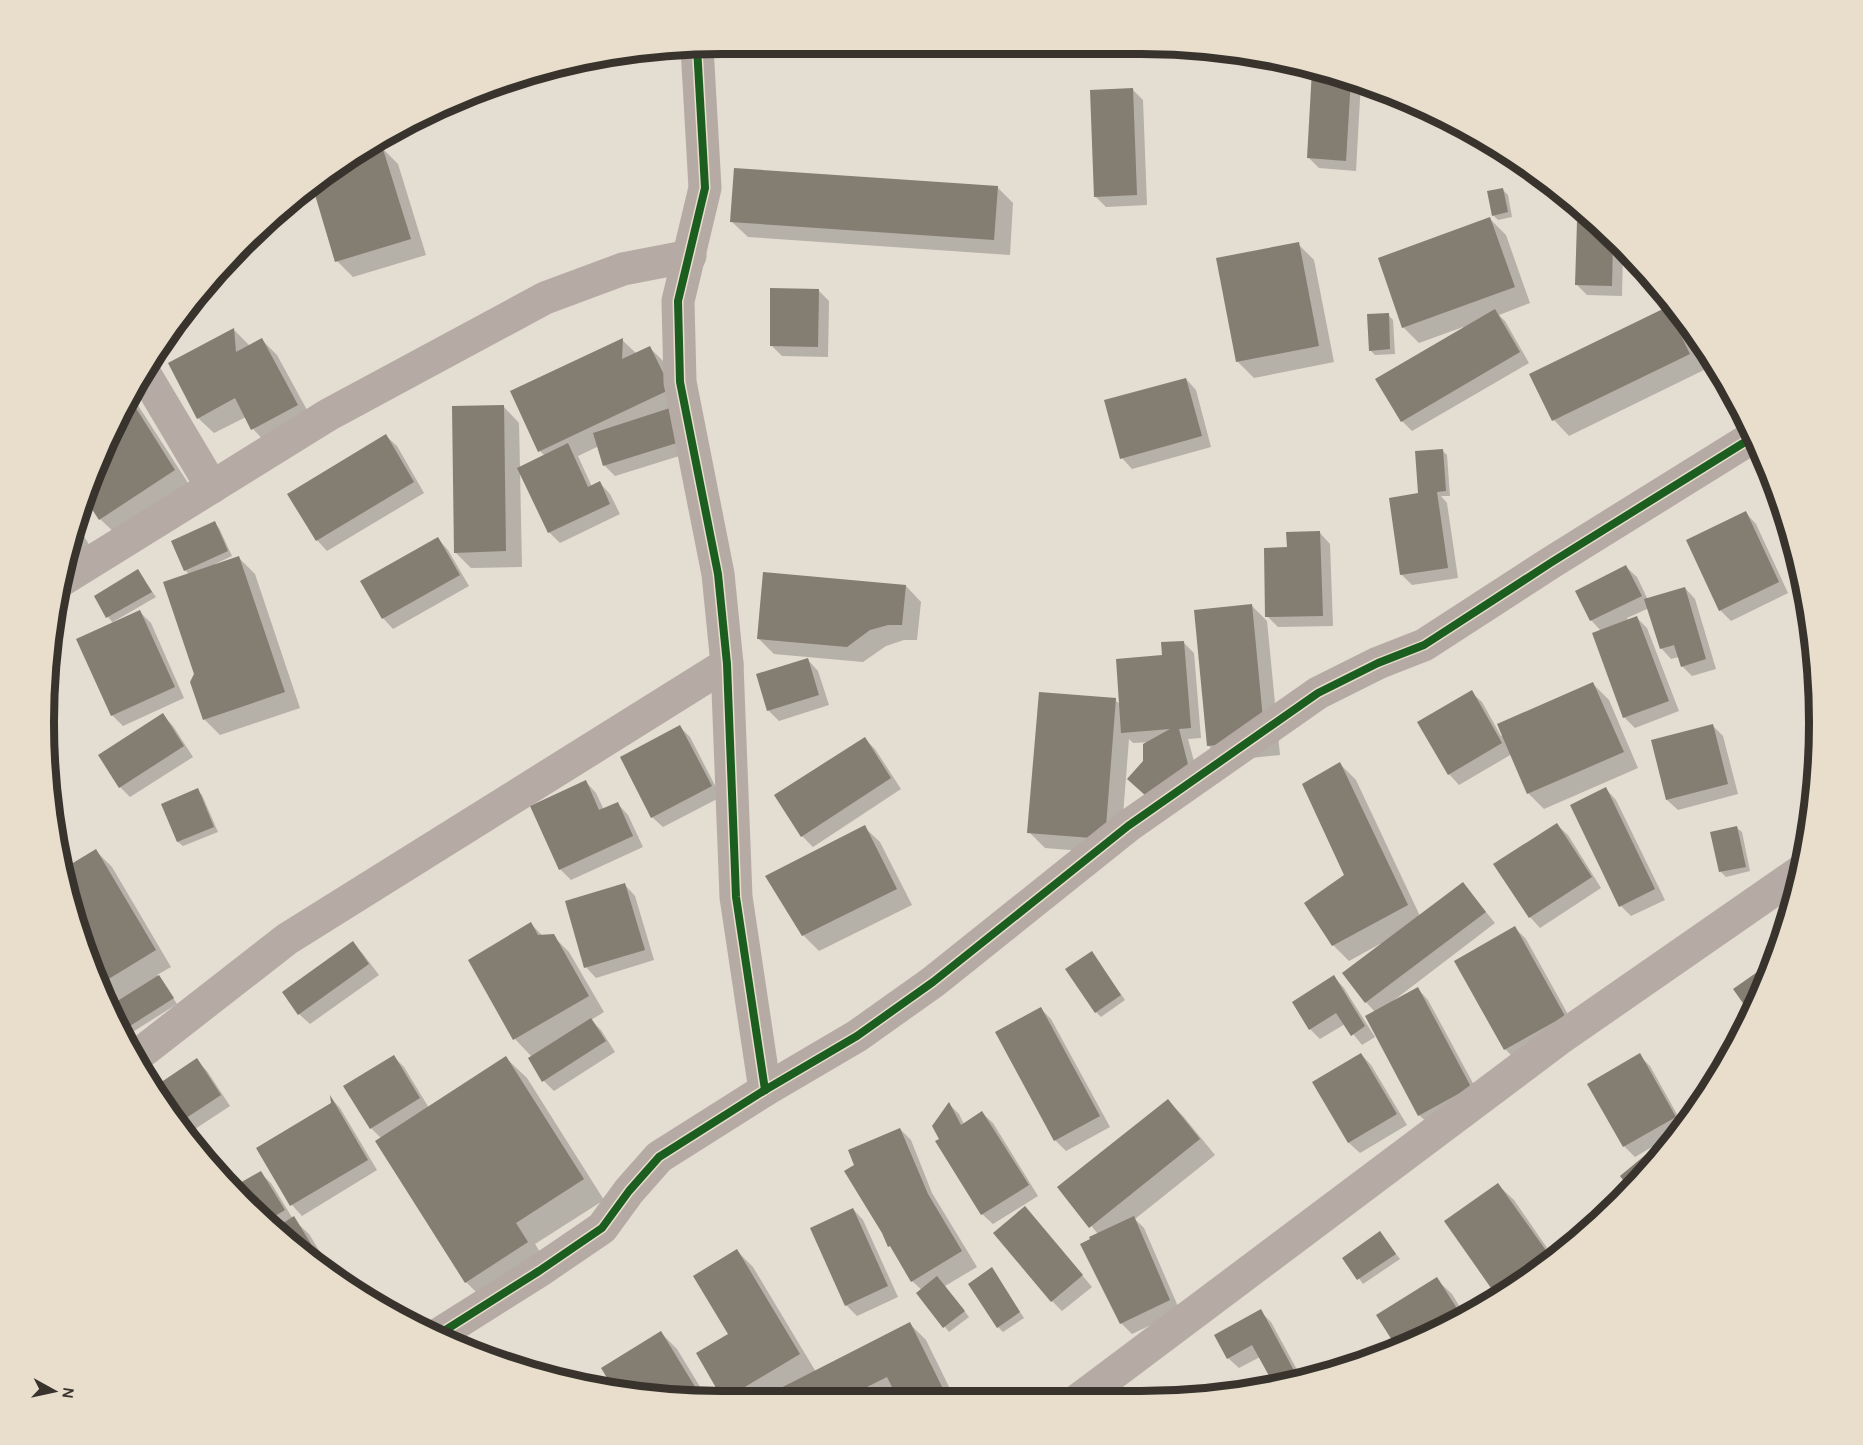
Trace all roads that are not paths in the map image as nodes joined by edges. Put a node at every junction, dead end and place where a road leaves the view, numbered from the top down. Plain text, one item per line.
1 (697, 55) edge
2 (690, 256) junction
3 (149, 381) edge
4 (1746, 441) edge
5 (212, 487) junction
6 (71, 574) edge
7 (727, 664) junction
8 (1790, 879) edge
9 (142, 1052) edge
10 (765, 1090) junction
11 (445, 1330) edge
12 (1090, 1391) edge

1 - 2 street
2 - 5 street
2 - 7 street
3 - 5 street
4 - 10 street
5 - 6 street
7 - 9 street
7 - 10 street
8 - 12 street
10 - 11 street

